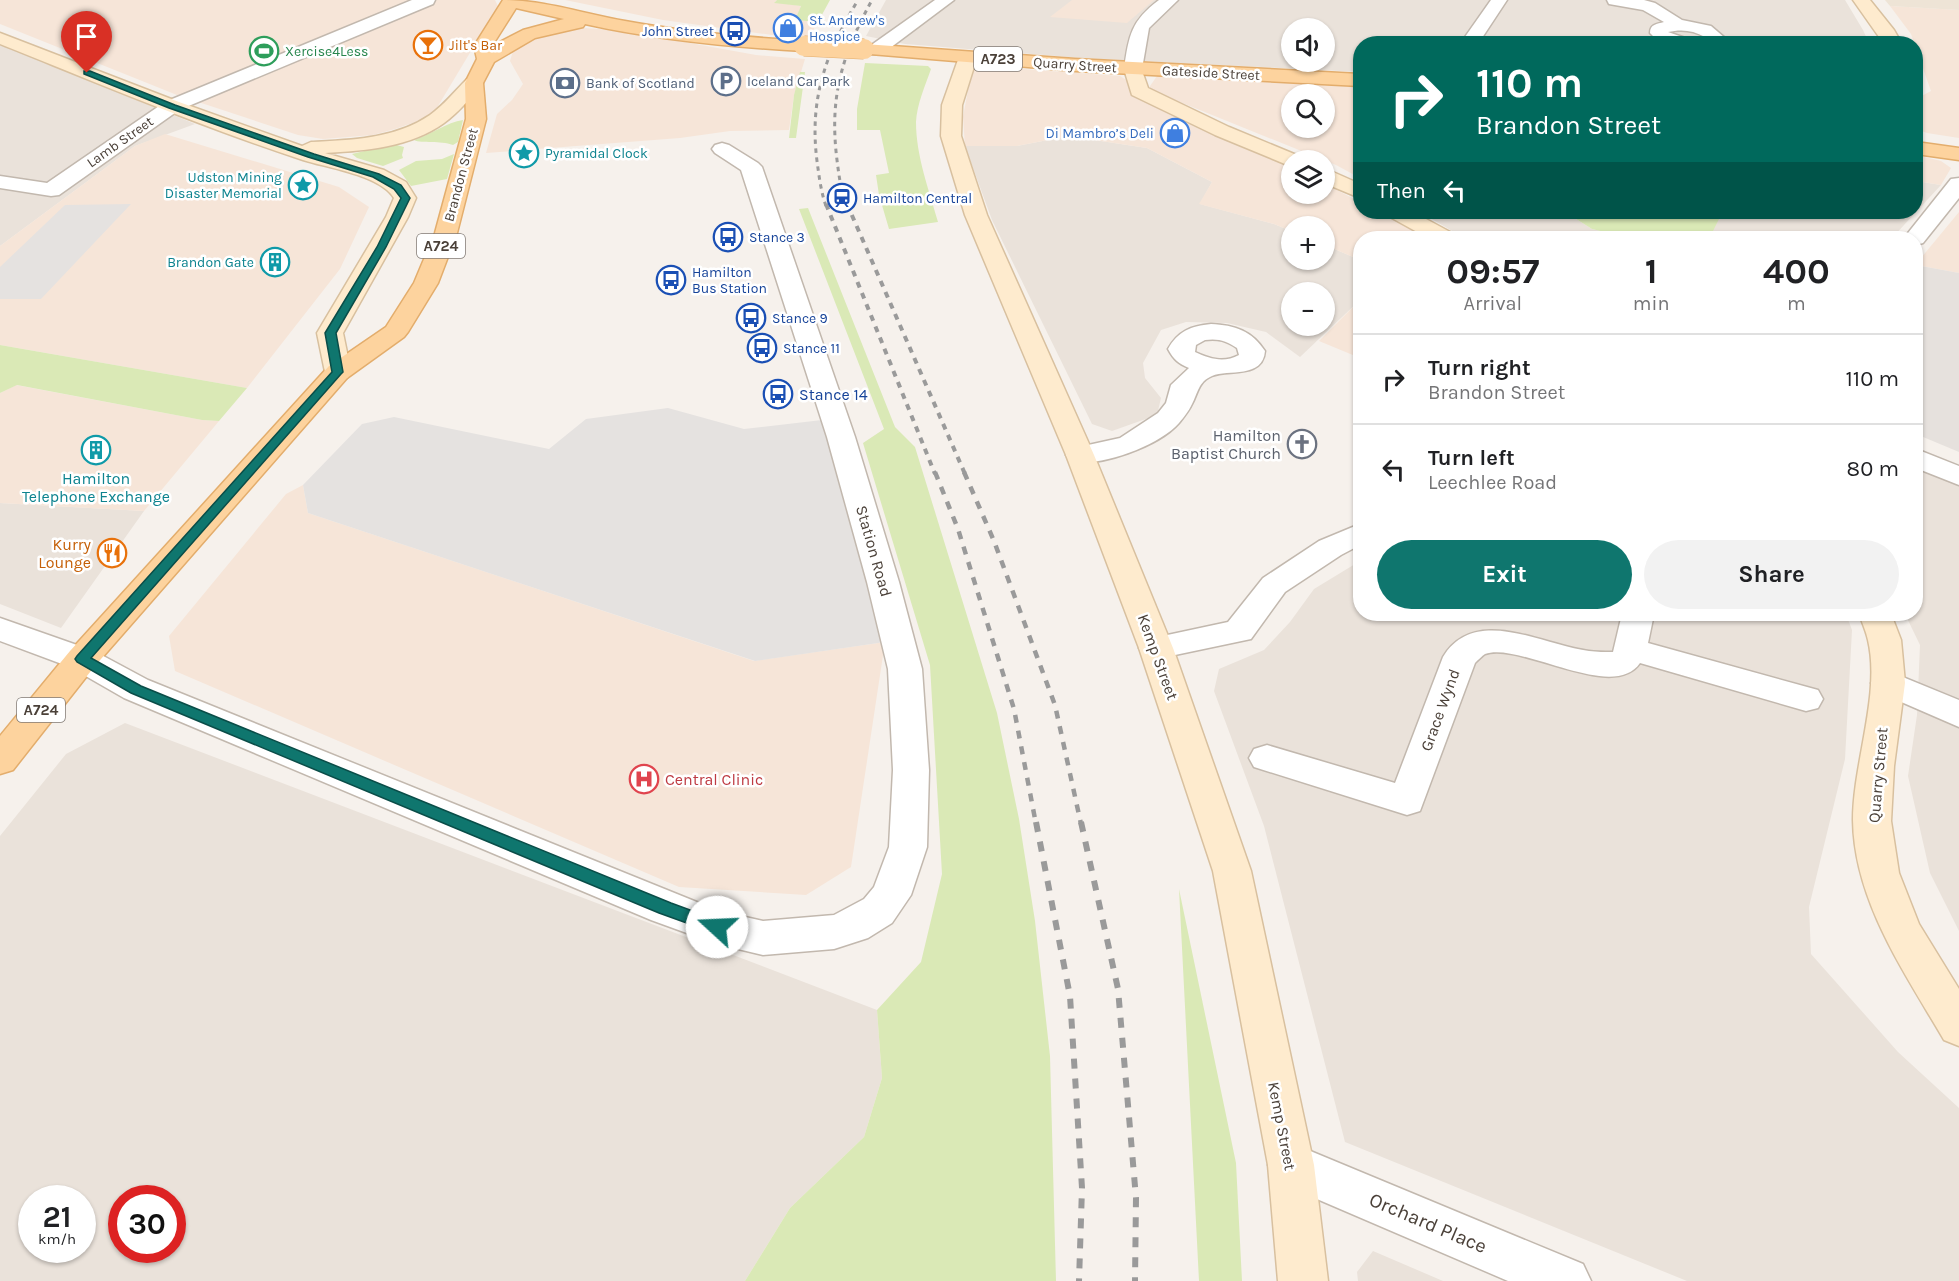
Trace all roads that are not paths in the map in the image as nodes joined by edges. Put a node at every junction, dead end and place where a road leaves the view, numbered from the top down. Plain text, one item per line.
1 (427, 0) edge
2 (512, 0) edge
3 (540, 0) edge
4 (946, 0) edge
5 (1170, 0) edge
6 (1499, 0) edge
7 (1615, 0) edge
8 (1862, 0) edge
9 (594, 22) junction
10 (1678, 25) junction
11 (684, 34) junction
12 (1474, 36) edge
13 (1663, 36) edge
14 (1715, 36) edge
15 (1889, 36) edge
16 (0, 38) edge
17 (870, 49) junction
18 (968, 57) junction
19 (486, 59) junction
20 (1133, 69) junction
21 (1353, 80) edge
22 (474, 83) junction
23 (172, 106) junction
24 (295, 148) junction
25 (722, 149) dead end
26 (1923, 149) edge
27 (1959, 154) edge
28 (1281, 155) edge
29 (1335, 180) edge
30 (0, 182) edge
31 (1959, 184) edge
32 (1353, 188) edge
33 (1410, 219) edge
34 (1432, 231) edge
35 (1921, 231) edge
36 (1207, 367) dead end
37 (338, 372) junction
38 (1080, 455) junction
39 (1923, 461) edge
40 (1959, 476) edge
41 (1353, 536) edge
42 (1636, 621) edge
43 (1878, 621) edge
44 (0, 628) edge
45 (1156, 648) junction
46 (1630, 649) junction
47 (82, 659) junction
48 (1888, 683) junction
49 (1806, 699) dead end
50 (1959, 714) edge
51 (1267, 758) dead end
52 (0, 761) edge
53 (1959, 1027) edge
54 (1291, 1165) junction
55 (1303, 1281) edge
56 (1566, 1281) edge

1 - 23 street, Lamb Street
2 - 9 main road, Quarry Street / A723
2 - 19 main road, Brandon Street / A724
3 - 11 main road, Quarry Street / A723
4 - 17 street
5 - 20 street
6 - 12 street
7 - 10 street
8 - 15 street
9 - 11 main road, Quarry Street / A723
9 - 19 main road, Brandon Street
10 - 13 street
10 - 14 street
11 - 17 main road, Quarry Street / A723, bridge
16 - 23 street
17 - 18 main road, Quarry Street / A723
18 - 20 main road, Quarry Street / A723
18 - 38 street, Kemp Street
19 - 22 main road, Brandon Street / A724
20 - 21 main road, Gateside Street / A723
20 - 28 street, Quarry Street
22 - 24 street
22 - 37 main road, Brandon Street / A724
23 - 24 street
23 - 30 street, Lamb Street
24 - 37 street
25 - 47 street, Station Road
26 - 27 main road
29 - 32 street
31 - 35 street
33 - 34 street
36 - 38 street
37 - 47 main road, Brandon Street / A724
38 - 45 street, Kemp Street
39 - 40 street
41 - 45 street
42 - 46 street
43 - 48 street, Quarry Street
44 - 47 street, Station Road
45 - 54 street, Kemp Street
46 - 49 street
46 - 51 street, Grace Wynd
47 - 52 main road, A724
48 - 50 street
48 - 53 street, Quarry Street
54 - 55 street, Kemp Street
54 - 56 street, Orchard Place

